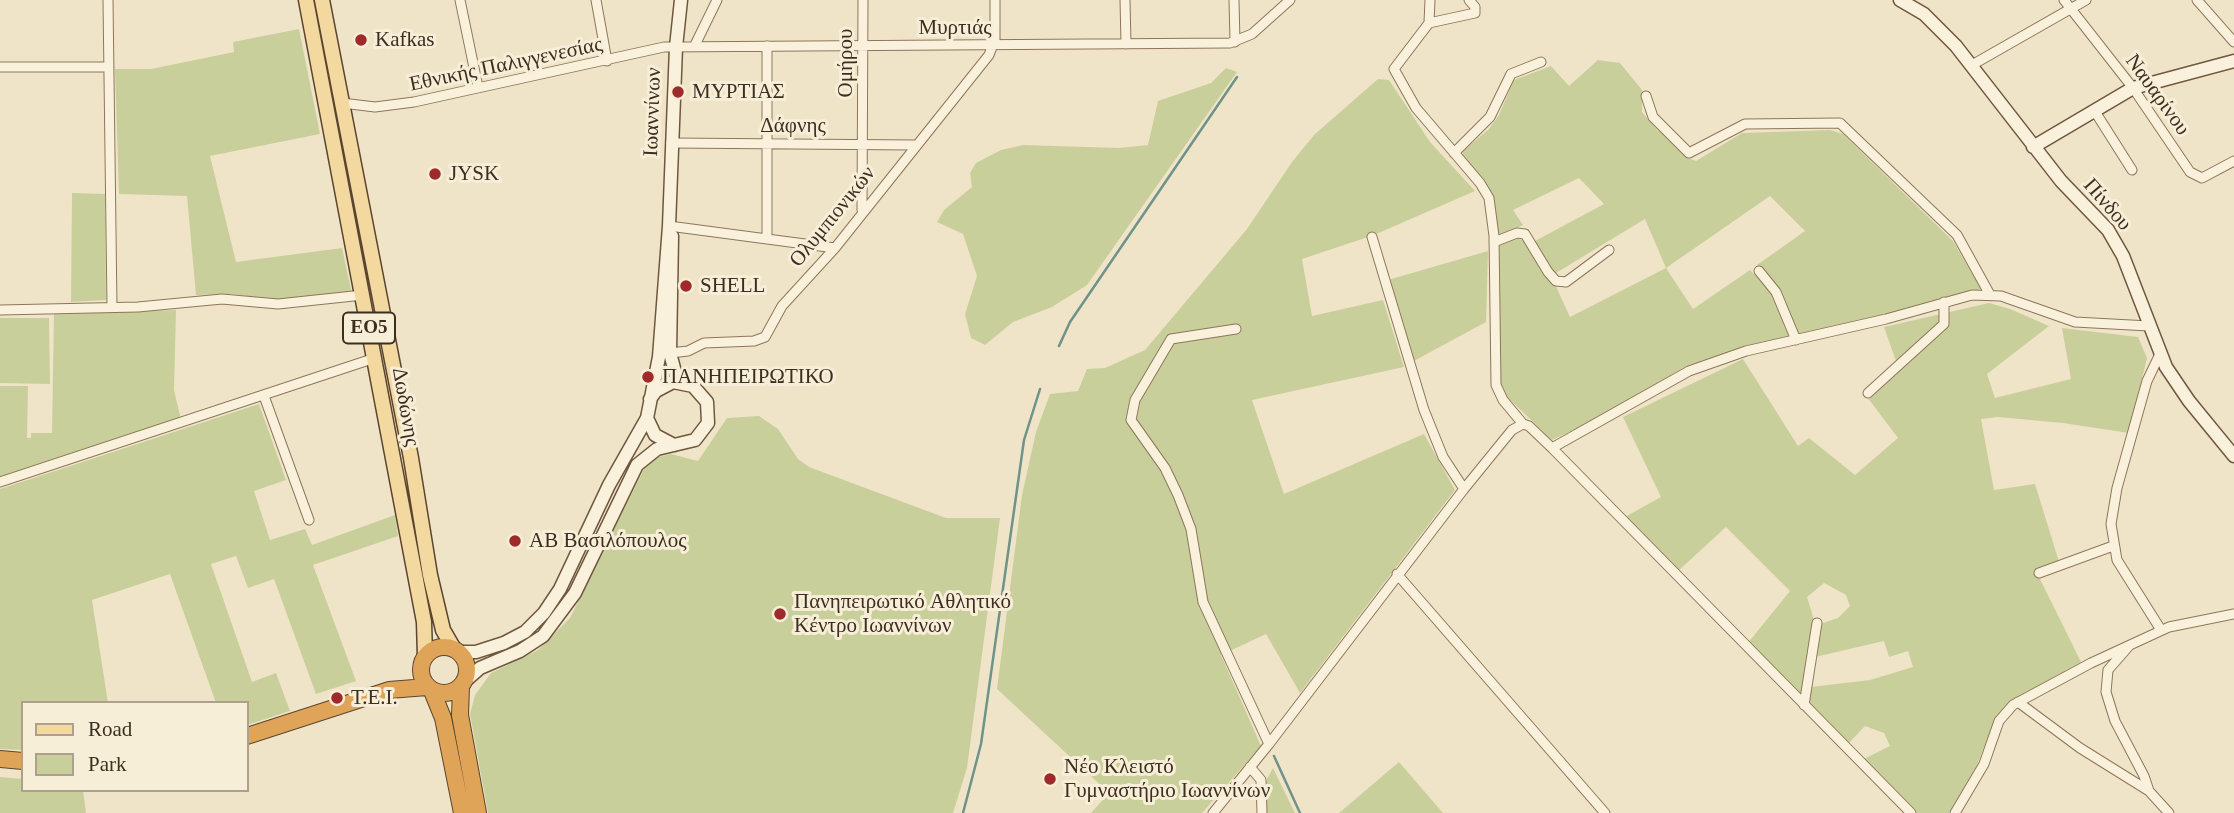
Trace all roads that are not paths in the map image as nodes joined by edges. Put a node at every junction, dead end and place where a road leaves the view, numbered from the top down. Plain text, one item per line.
1 (108, 0) edge
2 (306, 0) edge
3 (322, 0) edge
4 (460, 0) edge
5 (596, 0) edge
6 (681, 0) edge
7 (717, 0) edge
8 (863, 0) edge
9 (995, 0) edge
10 (1125, 0) edge
11 (1234, 0) edge
12 (1290, 0) edge
13 (1430, 0) edge
14 (1469, 0) edge
15 (1900, 0) edge
16 (1916, 0) edge
17 (2064, 0) edge
18 (2086, 0) edge
19 (2197, 0) edge
20 (2071, 8) junction
21 (1924, 14) junction
22 (1429, 23) junction
23 (1235, 42) junction
24 (2234, 42) edge
25 (1126, 44) junction
26 (994, 45) junction
27 (767, 46) junction
28 (863, 46) junction
29 (676, 47) junction
30 (694, 47) junction
31 (607, 61) junction
32 (2234, 61) edge
33 (1541, 62) dead end
34 (1972, 65) junction
35 (0, 67) edge
36 (109, 67) junction
37 (478, 87) junction
38 (2133, 88) junction
39 (1646, 96) dead end
40 (342, 103) junction
41 (2094, 110) junction
42 (671, 143) junction
43 (767, 143) junction
44 (863, 144) junction
45 (914, 145) junction
46 (2033, 147) junction
47 (1454, 153) junction
48 (2234, 161) edge
49 (2132, 170) dead end
50 (862, 210) junction
51 (669, 226) junction
52 (1372, 237) dead end
53 (767, 239) junction
54 (1494, 242) junction
55 (835, 248) junction
56 (1609, 250) dead end
57 (1759, 271) dead end
58 (1989, 293) junction
59 (363, 295) junction
60 (1944, 302) junction
61 (112, 307) junction
62 (0, 310) edge
63 (2149, 326) junction
64 (1236, 330) dead end
65 (1796, 340) junction
66 (670, 353) junction
67 (2161, 354) junction
68 (375, 358) junction
69 (683, 383) junction
70 (1868, 393) dead end
71 (264, 396) junction
72 (650, 399) junction
73 (646, 418) junction
74 (1523, 424) junction
75 (674, 445) junction
76 (1552, 448) junction
77 (2234, 456) edge
78 (0, 482) edge
79 (1464, 489) junction
80 (309, 520) dead end
81 (2113, 546) junction
82 (2039, 573) dead end
83 (1397, 574) junction
84 (2234, 614) edge
85 (1817, 622) dead end
86 (2161, 630) junction
87 (2130, 644) junction
88 (456, 651) junction
89 (423, 660) junction
90 (462, 684) junction
91 (430, 689) junction
92 (389, 690) junction
93 (2018, 702) junction
94 (1804, 705) junction
95 (248, 736) edge
96 (1269, 744) junction
97 (0, 759) edge
98 (21, 761) edge
99 (1250, 767) junction
100 (2149, 791) junction
101 (462, 813) edge
102 (478, 813) edge
103 (1213, 813) edge
104 (1262, 813) edge
105 (1605, 813) edge
106 (1911, 813) edge
107 (1955, 813) edge
108 (2169, 813) edge

1 - 36 street
2 - 59 main road, Δωδώνης / ΕΟ5
3 - 40 main road, Δωδώνης / ΕΟ5
4 - 37 street
5 - 31 street
6 - 29 main road, Ιωαννίνων
7 - 30 street
8 - 28 street, Ομήρου
9 - 26 street
10 - 25 street
11 - 23 street
12 - 23 street
13 - 22 street
14 - 22 street
15 - 21 main road
16 - 21 street, Πίνδου
17 - 20 street, Ναυαρίνου
18 - 20 street
19 - 24 street
20 - 34 street
20 - 38 street, Ναυαρίνου
21 - 34 main road, Πίνδου
22 - 47 street
23 - 25 street, Μυρτιάς
25 - 26 street, Μυρτιάς
26 - 28 street, Μυρτιάς
26 - 45 street, Ολυμπιονικών
27 - 28 street, Μυρτιάς
27 - 30 street, Μυρτιάς
27 - 43 street
28 - 44 street, Ομήρου
29 - 30 street, Μυρτιάς
29 - 31 street, Εθνικής Παλιγγενεσίας
29 - 42 main road, Ιωαννίνων
31 - 37 street, Εθνικής Παλιγγενεσίας
32 - 38 main road
33 - 47 street
34 - 46 main road, Πίνδου
35 - 36 street
36 - 61 street
37 - 40 street, Εθνικής Παλιγγενεσίας
38 - 41 main road
38 - 48 street, Ναυαρίνου
39 - 58 street
40 - 88 main road, Δωδώνης / ΕΟ5
41 - 46 main road
41 - 49 street
42 - 43 street, Δάφνης
42 - 51 main road, Ιωαννίνων
43 - 44 street, Δάφνης
43 - 53 street
44 - 45 street, Δάφνης
44 - 50 street, Ομήρου
45 - 50 street, Ολυμπιονικών
46 - 63 main road, Πίνδου
47 - 54 street
50 - 55 street, Ολυμπιονικών
51 - 53 street
51 - 66 main road
51 - 72 main road
52 - 79 street
53 - 55 street
54 - 56 street
54 - 74 street
55 - 66 street, Ολυμπιονικών
57 - 65 street
58 - 60 street
58 - 63 street
59 - 61 street
59 - 68 main road, Δωδώνης / ΕΟ5
60 - 65 street
60 - 70 street
61 - 62 street
63 - 67 main road, Πίνδου
64 - 96 street
65 - 76 street
66 - 69 main road
67 - 77 main road, Πίνδου
67 - 81 street
68 - 71 street
68 - 89 main road, Δωδώνης / ΕΟ5
69 - 72 main road
69 - 75 main road
71 - 78 street
71 - 80 street
72 - 73 main road
73 - 75 main road
73 - 88 main road
74 - 76 street
74 - 79 street
75 - 90 main road
76 - 94 street
79 - 83 street
81 - 82 street
81 - 86 street
83 - 96 street
83 - 105 street
84 - 86 street
85 - 94 street
86 - 87 street
87 - 93 street
87 - 100 street
88 - 89 highway
88 - 90 highway, ΕΟ5
89 - 91 highway, ΕΟ5
89 - 92 highway
90 - 91 highway
90 - 102 highway, ΕΟ5
91 - 92 highway
91 - 101 highway, ΕΟ5
92 - 95 highway
93 - 100 street
93 - 107 street
94 - 106 street
96 - 99 street
97 - 98 highway
99 - 103 street
99 - 104 street
100 - 108 street

